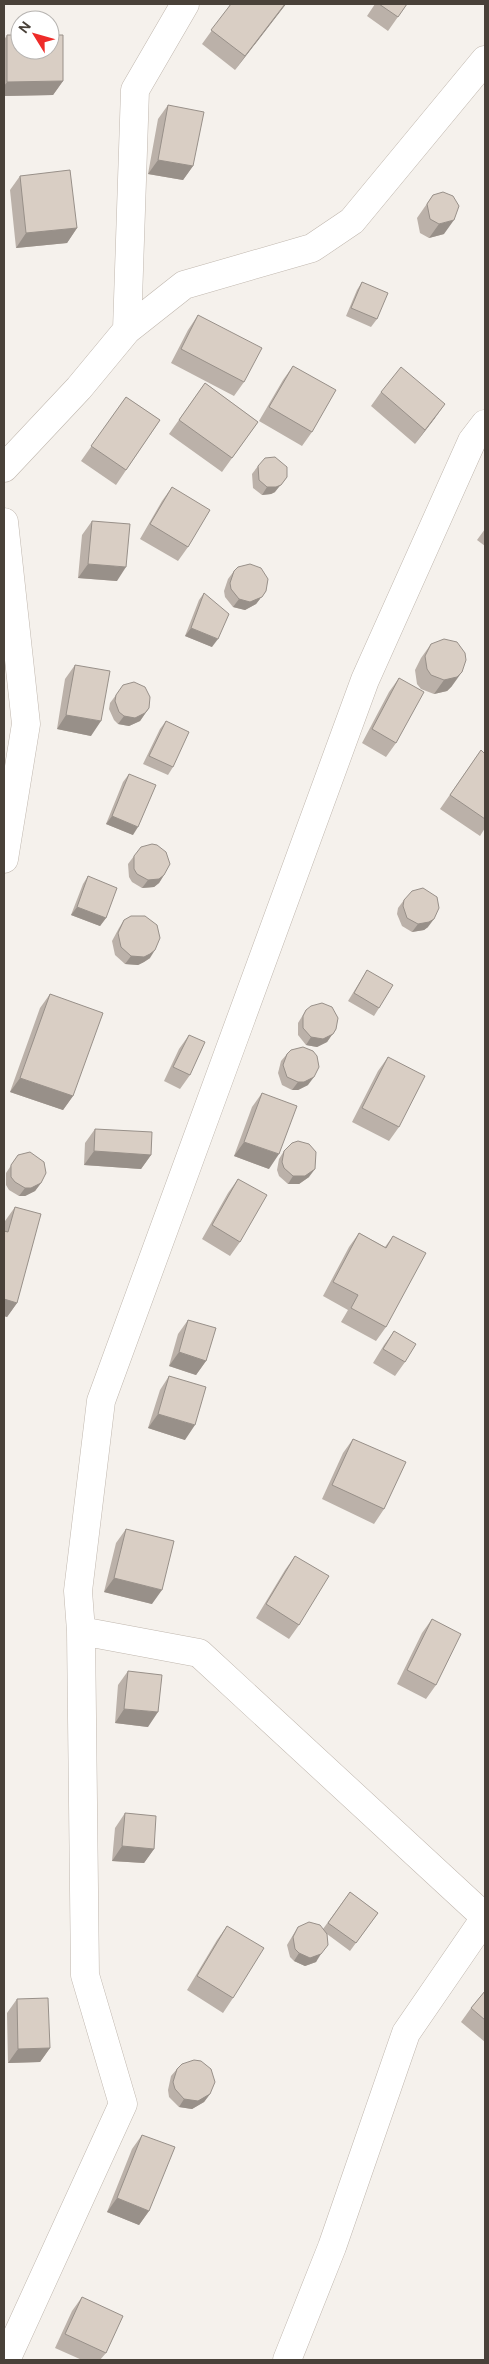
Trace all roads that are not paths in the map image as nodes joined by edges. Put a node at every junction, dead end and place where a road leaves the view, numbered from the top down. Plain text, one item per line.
1 (185, 4) edge
2 (485, 60) edge
3 (127, 330) junction
4 (485, 424) edge
5 (4, 468) edge
6 (4, 522) edge
7 (4, 860) edge
8 (81, 1631) junction
9 (485, 1918) edge
10 (6, 2360) edge
11 (287, 2360) edge

1 - 3 street
2 - 3 street
3 - 5 street
4 - 8 street
6 - 7 street
8 - 9 street
8 - 10 street
9 - 11 street

